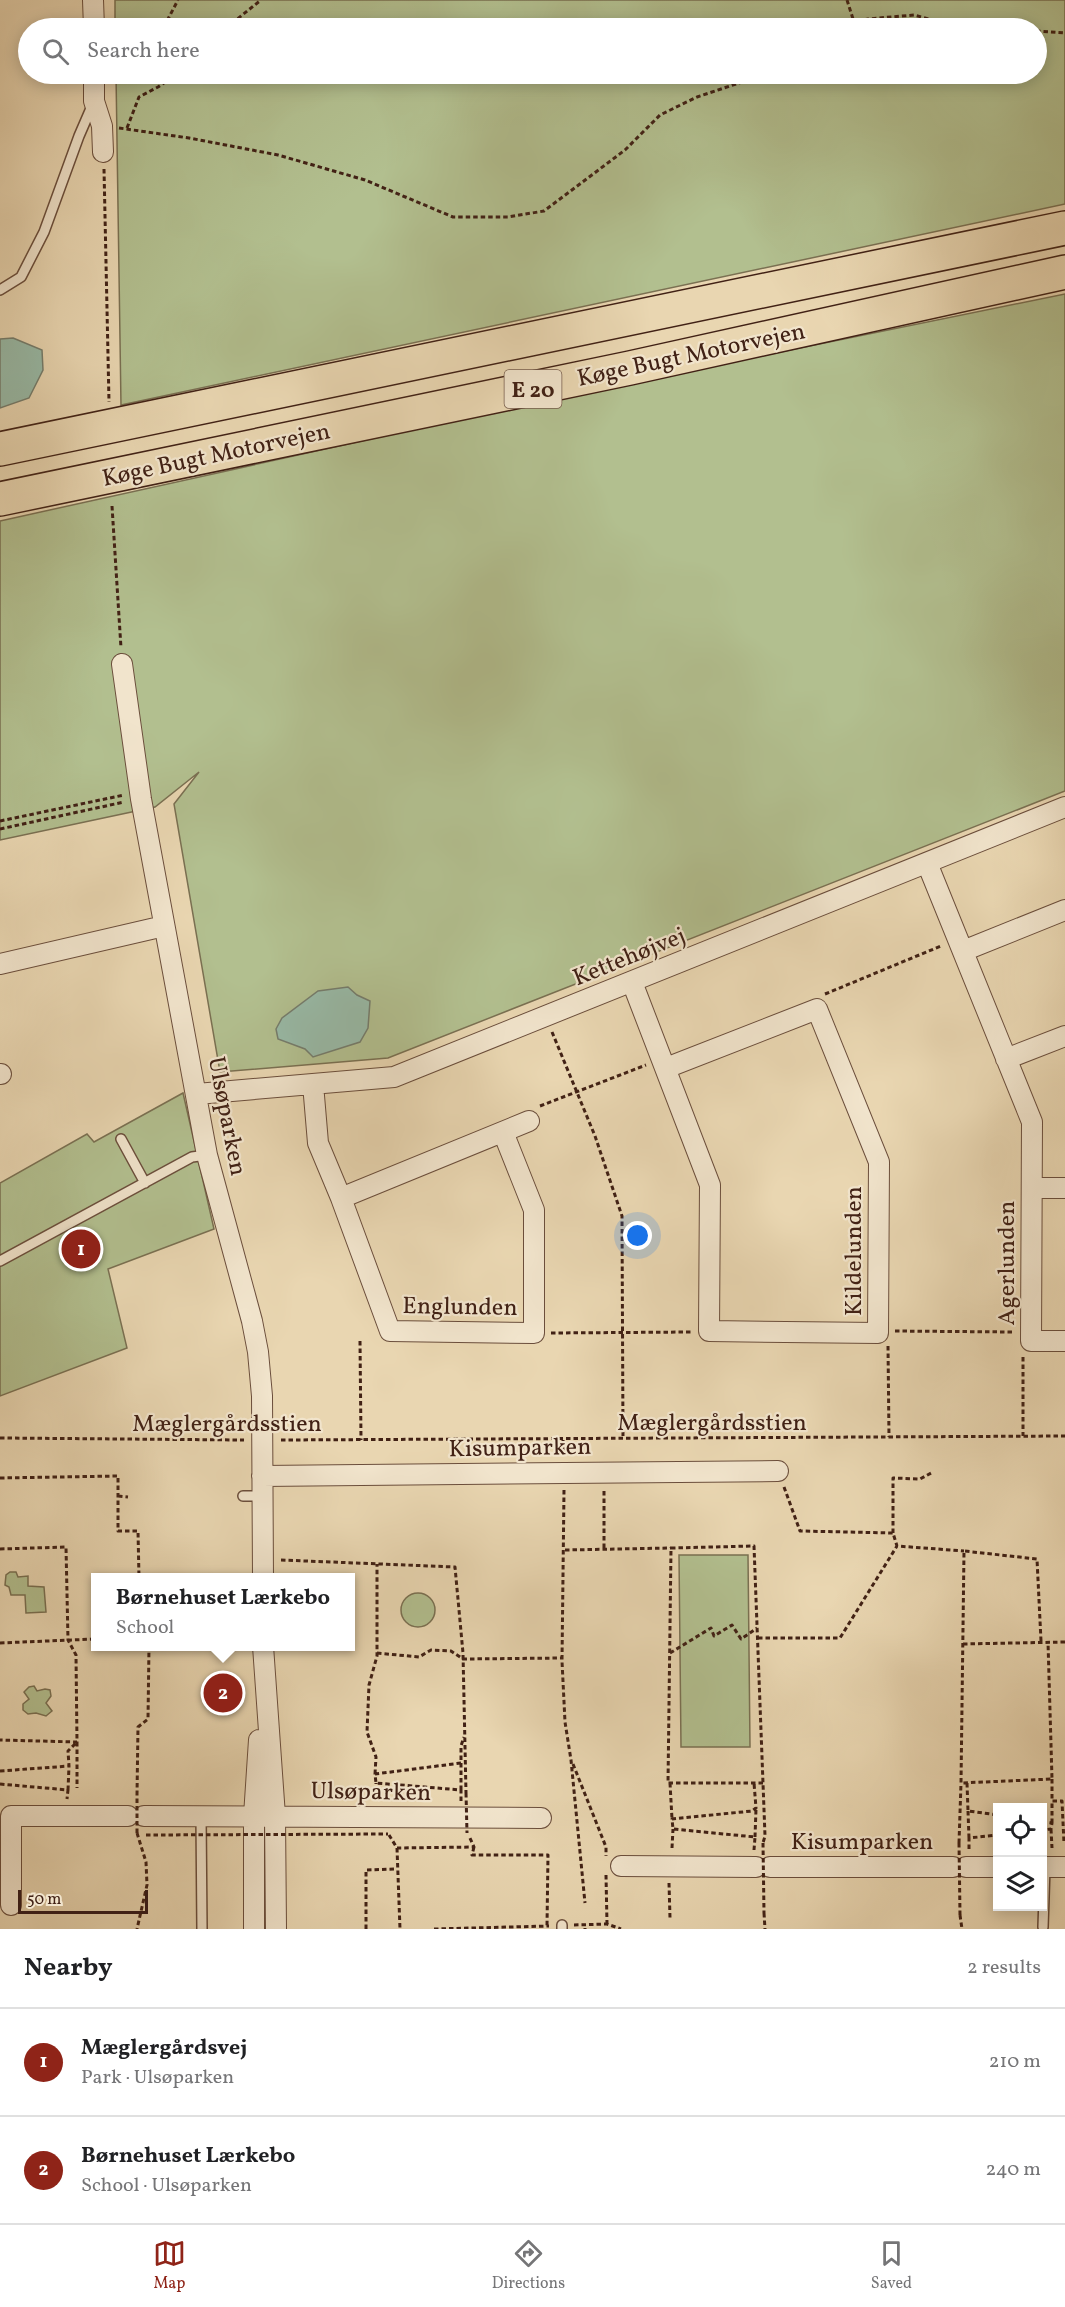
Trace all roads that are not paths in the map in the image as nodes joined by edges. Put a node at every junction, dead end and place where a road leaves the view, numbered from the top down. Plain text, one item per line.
1 (93, 0) edge
2 (94, 18) edge
3 (94, 84) edge
4 (94, 101) junction
5 (103, 152) road end
6 (1065, 228) edge
7 (1065, 272) edge
8 (0, 290) edge
9 (0, 449) edge
10 (0, 499) edge
11 (122, 664) road end
12 (1065, 807) edge
13 (927, 863) junction
14 (1065, 910) edge
15 (164, 926) junction
16 (961, 945) junction
17 (0, 964) edge
18 (632, 982) junction
19 (1065, 1036) edge
20 (1006, 1059) junction
21 (664, 1063) junction
22 (313, 1084) junction
23 (197, 1094) junction
24 (529, 1121) road end
25 (503, 1132) junction
26 (121, 1139) dead end
27 (207, 1155) junction
28 (145, 1183) junction
29 (1032, 1188) junction
30 (1065, 1188) edge
31 (341, 1198) junction
32 (0, 1261) edge
33 (1065, 1341) edge
34 (778, 1471) road end
35 (262, 1476) junction
36 (263, 1568) edge
37 (263, 1651) edge
38 (264, 1677) junction
39 (5, 1816) edge
40 (201, 1816) junction
41 (254, 1816) junction
42 (275, 1816) junction
43 (541, 1818) dead end
44 (621, 1866) dead end
45 (993, 1867) edge
46 (1047, 1867) edge
47 (1065, 1867) edge
48 (11, 1905) dead end
49 (1043, 1911) edge
50 (1043, 1927) dead end
51 (202, 1929) edge
52 (254, 1929) edge
53 (276, 1929) edge

1 - 2 street
3 - 4 street
4 - 5 street
4 - 8 lane
6 - 9 highway, Køge Bugt Motorvejen / E 20
7 - 10 highway, Køge Bugt Motorvejen / E 20
11 - 15 street, Ulsøparken
12 - 13 street, Kettehøjvej
13 - 16 street, Agerlunden
13 - 18 street, Kettehøjvej
14 - 16 street
15 - 17 street
15 - 23 street, Ulsøparken
16 - 20 street, Agerlunden
18 - 21 street
18 - 22 street, Kettehøjvej
19 - 20 street
20 - 29 street, Agerlunden
21 - 21 street, Kildelunden
22 - 23 street, Kettehøjvej
22 - 31 street, Englunden
23 - 27 street, Ulsøparken
24 - 25 street
25 - 31 street
25 - 31 street, Englunden
26 - 28 lane
27 - 28 lane
27 - 35 street, Ulsøparken
28 - 32 lane
29 - 30 street, Agerlunden
29 - 33 street, Agerlunden
34 - 35 street, Kisumparken
35 - 36 street, Ulsøparken
37 - 38 street, Ulsøparken
38 - 41 street, Ulsøparken
38 - 42 street, Ulsøparken
39 - 40 street, Ulsøparken
39 - 48 street, Ulsøparken
40 - 41 street, Ulsøparken
40 - 51 lane
41 - 42 street, Ulsøparken
41 - 52 street, Ulsøparken
42 - 43 street, Ulsøparken
42 - 53 street, Ulsøparken
44 - 45 street, Kisumparken
46 - 47 street
49 - 50 lane

